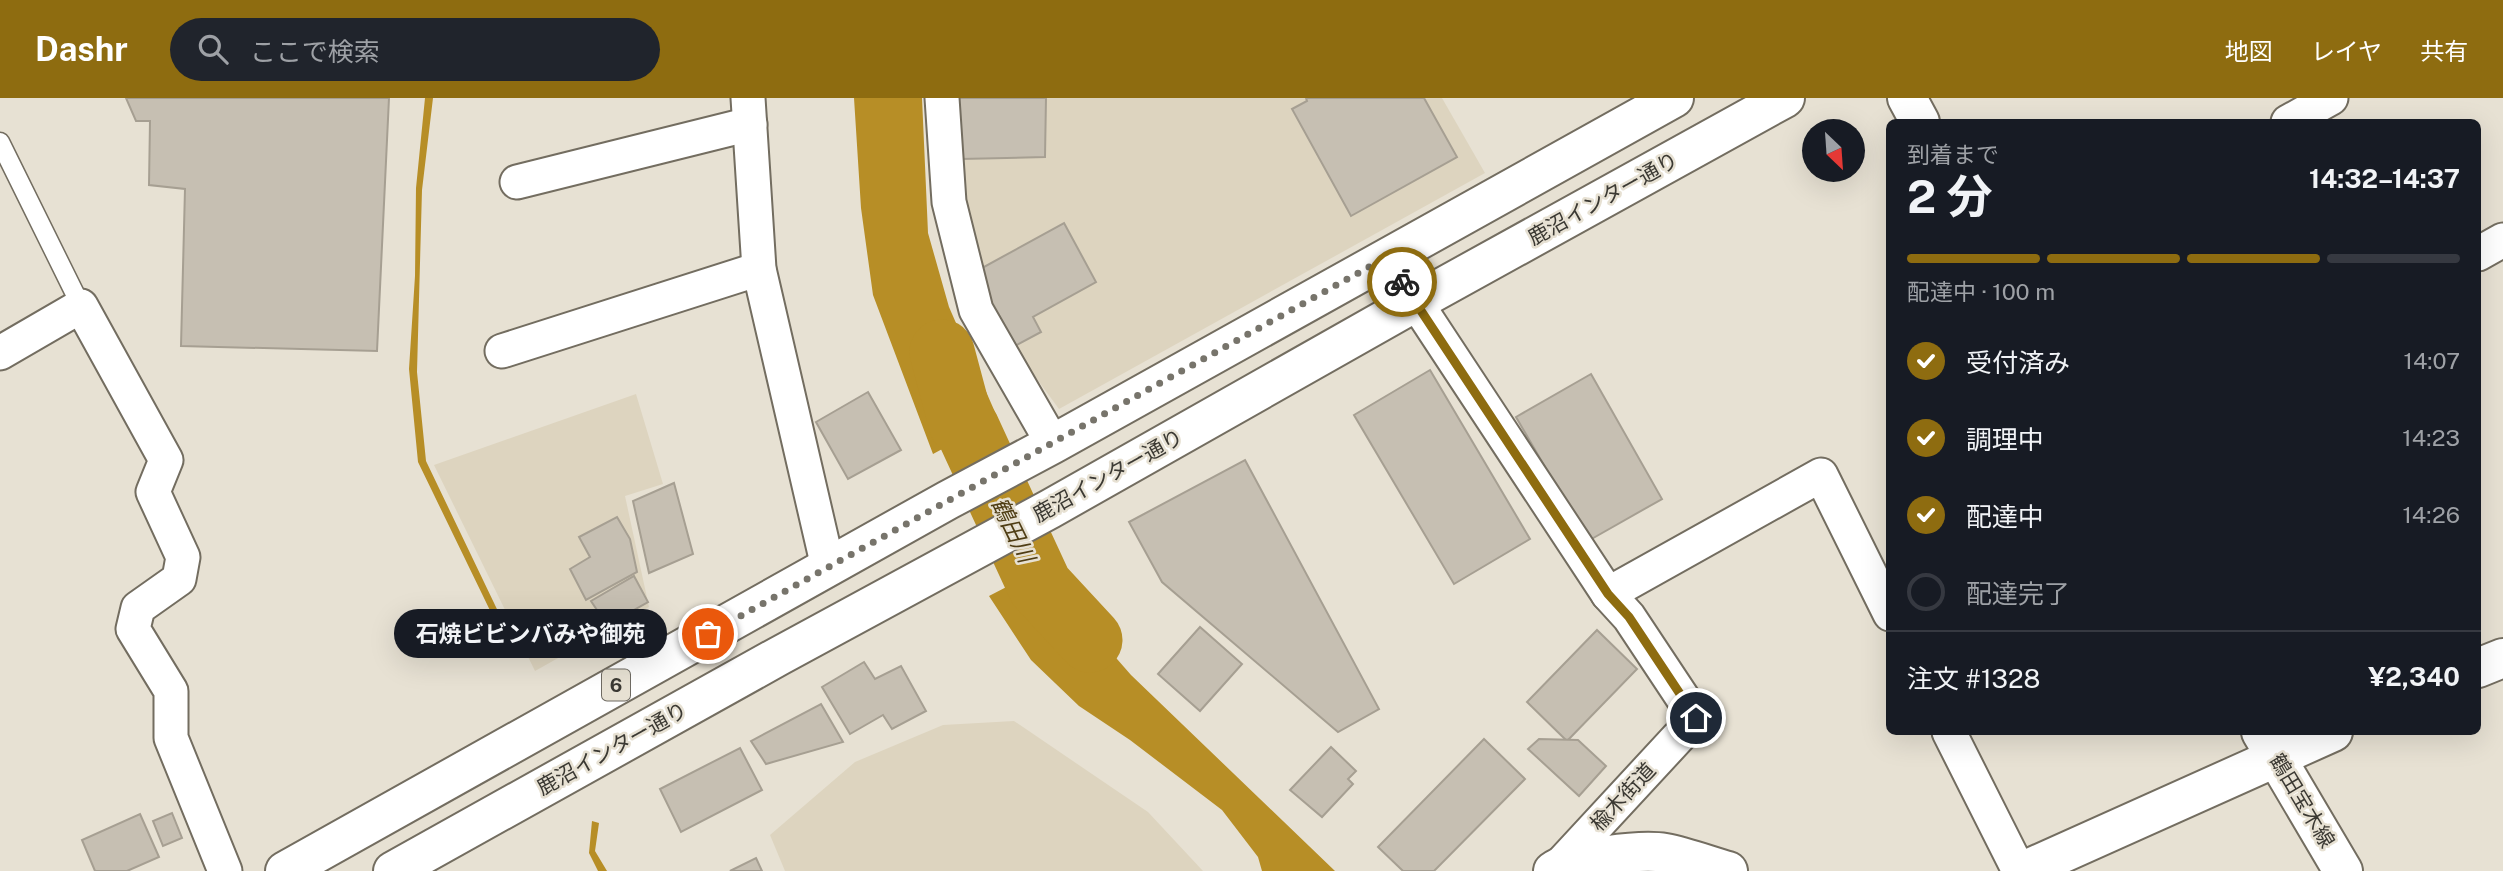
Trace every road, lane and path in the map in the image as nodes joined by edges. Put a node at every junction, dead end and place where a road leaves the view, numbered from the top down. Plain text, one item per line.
1 (942, 98) edge
2 (1674, 98) edge
3 (1785, 98) edge
4 (1906, 98) edge
5 (2331, 98) edge
6 (749, 111) edge
7 (1918, 119) edge
8 (2293, 119) edge
9 (0, 142) edge
10 (516, 182) dead end
11 (2503, 240) edge
12 (2481, 252) edge
13 (1387, 257) junction
14 (759, 269) junction
15 (1415, 303) junction
16 (81, 306) junction
17 (502, 351) dead end
18 (0, 354) edge
19 (1039, 451) junction
20 (828, 567) junction
21 (1608, 594) junction
22 (1886, 606) edge
23 (2503, 657) edge
24 (2481, 667) edge
25 (1951, 735) edge
26 (2317, 735) edge
27 (2268, 744) edge
28 (1557, 868) edge
29 (225, 871) edge
30 (285, 871) edge
31 (393, 871) edge
32 (1728, 871) edge
33 (2021, 871) edge
34 (2343, 871) edge

1 - 19 street
2 - 13 main road, 6
3 - 15 main road, 鹿沼インター通り
4 - 7 main road
5 - 8 street
6 - 10 street
6 - 14 street
9 - 16 lane
11 - 12 street
13 - 15 street
13 - 19 main road, 6
14 - 17 street
14 - 20 street
15 - 21 street
15 - 31 main road, 鹿沼インター通り
16 - 18 street
16 - 29 street
19 - 20 main road, 6
20 - 30 main road, 6
21 - 22 street
21 - 28 street, 楡木街道
23 - 24 main road
25 - 33 street
26 - 27 main road
27 - 33 main road
27 - 34 main road, 鶴田宝木線
28 - 32 main road

